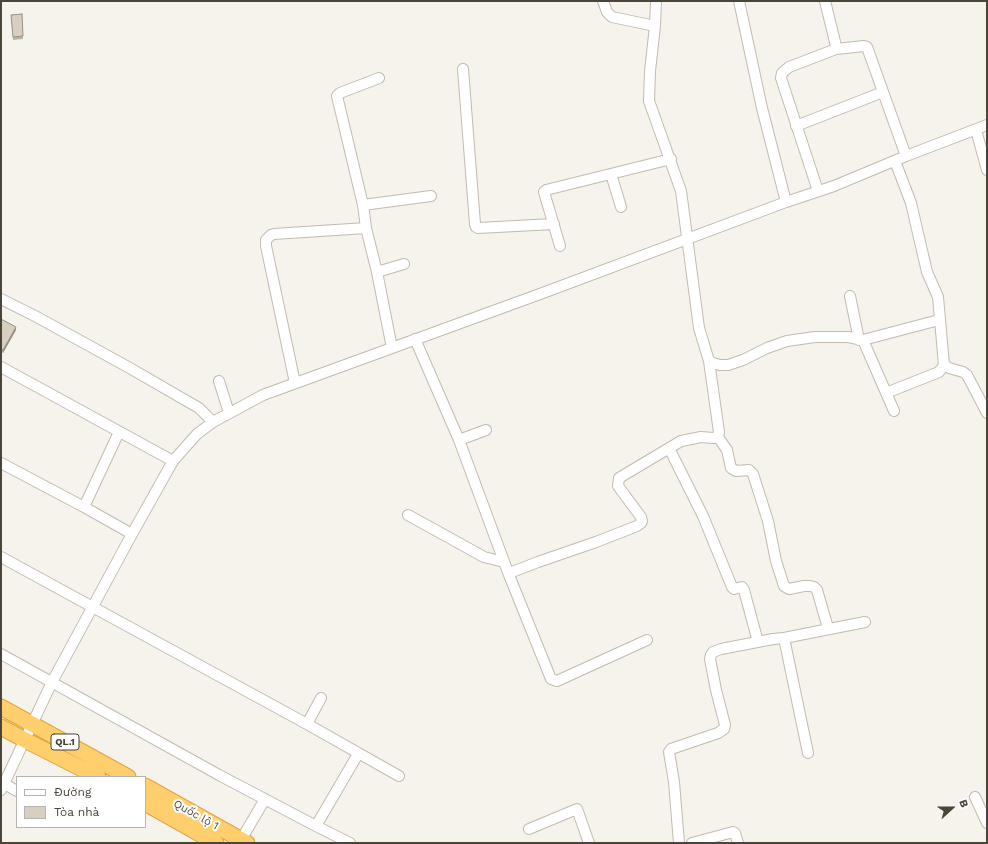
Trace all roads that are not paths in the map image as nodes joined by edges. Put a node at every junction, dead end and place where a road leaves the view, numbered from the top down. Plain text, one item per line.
1 (602, 1) edge
2 (656, 1) edge
3 (739, 1) edge
4 (825, 1) edge
5 (655, 26) junction
6 (836, 49) junction
7 (463, 69) dead end
8 (379, 78) dead end
9 (882, 92) junction
10 (796, 126) junction
11 (987, 126) edge
12 (976, 130) junction
13 (906, 156) junction
14 (671, 160) junction
15 (895, 161) junction
16 (987, 170) edge
17 (610, 174) junction
18 (818, 191) junction
19 (431, 196) dead end
20 (786, 202) junction
21 (362, 205) junction
22 (621, 207) dead end
23 (554, 224) junction
24 (366, 228) junction
25 (687, 238) junction
26 (560, 246) dead end
27 (404, 264) dead end
28 (378, 272) junction
29 (850, 296) dead end
30 (1, 299) edge
31 (939, 320) junction
32 (416, 339) junction
33 (861, 340) junction
34 (392, 348) junction
35 (709, 361) junction
36 (944, 365) junction
37 (1, 367) edge
38 (220, 381) dead end
39 (295, 383) junction
40 (886, 393) junction
41 (894, 411) dead end
42 (229, 413) junction
43 (987, 413) edge
44 (213, 422) junction
45 (486, 430) dead end
46 (119, 432) junction
47 (718, 437) junction
48 (459, 440) junction
49 (669, 448) junction
50 (173, 461) junction
51 (1, 463) edge
52 (84, 506) junction
53 (408, 515) dead end
54 (132, 534) junction
55 (1, 557) edge
56 (504, 562) junction
57 (509, 575) junction
58 (93, 607) junction
59 (865, 622) dead end
60 (828, 628) junction
61 (784, 638) junction
62 (647, 640) dead end
63 (758, 642) junction
64 (1, 654) edge
65 (52, 682) junction
66 (321, 698) dead end
67 (1, 707) edge
68 (32, 724) junction
69 (307, 724) junction
70 (1, 727) edge
71 (25, 740) junction
72 (808, 753) dead end
73 (358, 754) junction
74 (96, 776) edge
75 (126, 776) edge
76 (400, 776) dead end
77 (2, 785) edge
78 (146, 787) edge
79 (16, 791) edge
80 (975, 797) dead end
81 (264, 799) junction
82 (146, 804) edge
83 (987, 823) edge
84 (316, 826) junction
85 (528, 829) dead end
86 (244, 841) edge
87 (216, 843) edge
88 (350, 843) edge
89 (589, 843) edge
90 (679, 843) edge
91 (692, 843) edge
92 (738, 843) edge

1 - 5 street
2 - 5 street
3 - 20 street
4 - 6 street
5 - 14 street
6 - 9 street
6 - 10 street
7 - 23 street
8 - 21 street
9 - 10 street
9 - 13 street
10 - 18 street
11 - 12 street
12 - 13 street
12 - 16 street
13 - 15 street
14 - 17 street
14 - 25 street
15 - 18 street
15 - 31 street
17 - 22 street
17 - 23 street
18 - 20 street
19 - 21 street
20 - 25 street
21 - 24 street
23 - 26 street
24 - 28 street
24 - 39 street
25 - 32 street
25 - 35 street
27 - 28 street
28 - 34 street
29 - 33 street
30 - 44 street
31 - 33 street
31 - 36 street
32 - 34 street
32 - 48 street
33 - 35 street
33 - 40 street
34 - 39 street
35 - 47 street
36 - 40 street
36 - 43 street
37 - 46 street
38 - 42 street
39 - 42 street
40 - 41 street
42 - 44 street
44 - 50 street
45 - 48 street
46 - 50 street
46 - 52 street
47 - 49 street
47 - 60 street
48 - 56 street
49 - 57 street
49 - 63 street
50 - 54 street
51 - 52 street
52 - 54 street
53 - 56 street
54 - 58 street
55 - 58 street
56 - 57 street
57 - 62 street
58 - 65 street
58 - 69 street
59 - 60 street
60 - 61 street
61 - 63 street
61 - 72 street
63 - 90 street
64 - 65 street
65 - 68 street
65 - 81 street
66 - 69 street
67 - 68 highway, QL.1
68 - 71 street
68 - 75 highway, QL.1
69 - 73 street
70 - 71 highway, QL.1
71 - 74 highway, QL.1
71 - 77 street
73 - 76 street
73 - 84 street
77 - 79 street
78 - 86 highway, Quốc lộ 1
80 - 83 street
81 - 84 street
81 - 86 street
82 - 87 highway, Quốc lộ 1
84 - 88 street
85 - 89 street
91 - 92 street

